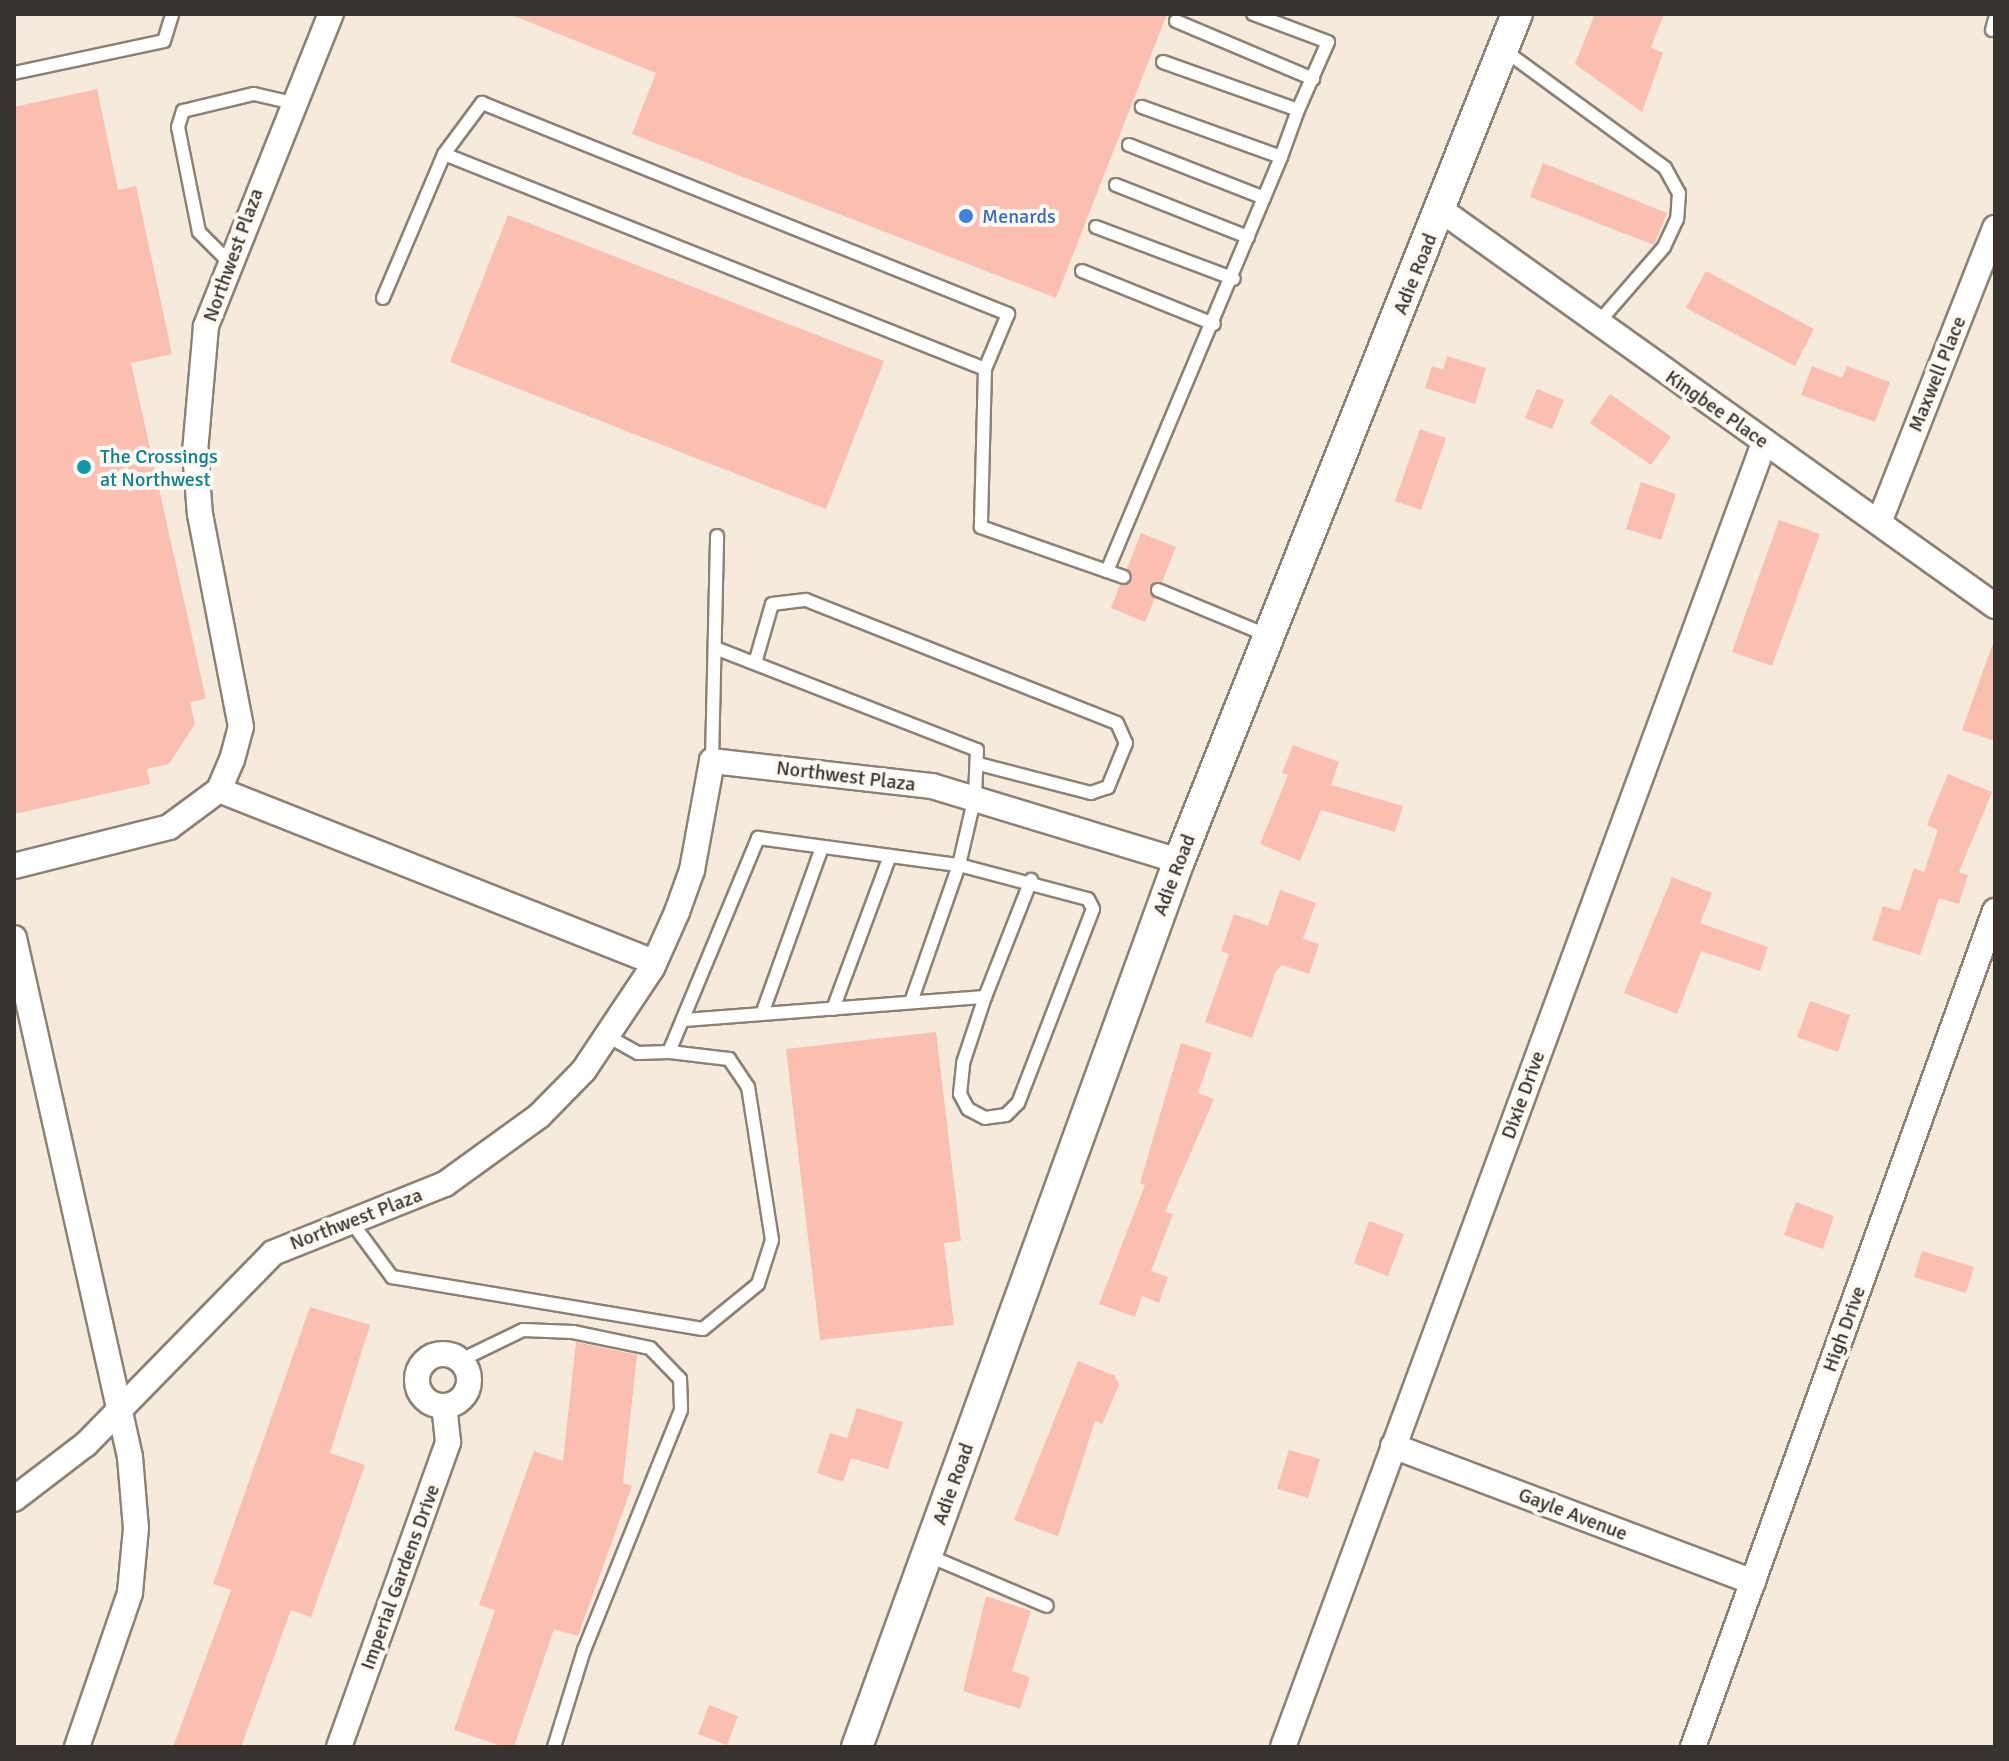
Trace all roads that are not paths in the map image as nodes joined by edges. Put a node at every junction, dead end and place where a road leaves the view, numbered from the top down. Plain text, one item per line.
1 (172, 14) edge
2 (331, 14) edge
3 (1253, 14) edge
4 (1517, 14) edge
5 (1176, 21) dead end
6 (1504, 50) junction
7 (1163, 62) dead end
8 (14, 73) edge
9 (1313, 79) junction
10 (293, 103) junction
11 (1142, 107) dead end
12 (1298, 110) junction
13 (1129, 145) dead end
14 (444, 154) junction
15 (1281, 157) junction
16 (1116, 185) dead end
17 (1264, 198) junction
18 (1441, 210) junction
19 (1096, 227) dead end
20 (1995, 228) edge
21 (1248, 237) junction
22 (227, 260) junction
23 (1082, 271) dead end
24 (1234, 279) junction
25 (383, 298) dead end
26 (1214, 324) junction
27 (1597, 324) junction
28 (985, 369) junction
29 (1764, 443) junction
30 (1880, 520) junction
31 (717, 536) dead end
32 (1107, 571) junction
33 (1124, 577) dead end
34 (1158, 590) dead end
35 (1995, 606) edge
36 (1269, 636) junction
37 (716, 648) junction
38 (755, 663) junction
39 (712, 761) junction
40 (979, 764) junction
41 (219, 790) junction
42 (975, 796) junction
43 (822, 847) junction
44 (890, 856) junction
45 (1179, 861) junction
46 (959, 865) junction
47 (14, 866) edge
48 (1031, 880) junction
49 (1995, 911) edge
50 (14, 938) edge
51 (654, 962) junction
52 (985, 997) junction
53 (911, 1002) junction
54 (833, 1009) junction
55 (762, 1014) junction
56 (684, 1020) junction
57 (609, 1037) junction
58 (669, 1052) junction
59 (348, 1219) junction
60 (461, 1360) junction
61 (444, 1406) junction
62 (119, 1410) junction
63 (1393, 1446) junction
64 (14, 1499) edge
65 (927, 1555) junction
66 (1753, 1582) junction
67 (1047, 1606) dead end
68 (77, 1747) edge
69 (339, 1747) edge
70 (554, 1747) edge
71 (857, 1747) edge
72 (1283, 1747) edge
73 (1693, 1747) edge

1 - 8 lane
2 - 10 street, Northwest Plaza
3 - 9 lane
4 - 6 street, Adie Road
5 - 9 lane
6 - 18 street, Adie Road
6 - 27 lane
7 - 12 lane
9 - 12 lane
10 - 22 street, Northwest Plaza
10 - 22 lane
11 - 15 lane
12 - 15 lane
13 - 17 lane
14 - 25 lane
14 - 28 lane
14 - 28 lane
15 - 17 lane
16 - 21 lane
17 - 21 lane
18 - 27 street, Kingbee Place
18 - 36 street, Adie Road
19 - 24 lane
20 - 30 street, Maxwell Place
21 - 24 lane
22 - 41 street, Northwest Plaza
23 - 26 lane
24 - 26 lane
26 - 32 lane
27 - 29 street, Kingbee Place
28 - 32 lane
29 - 30 street, Kingbee Place
29 - 63 street, Dixie Drive
30 - 35 street, Kingbee Place
31 - 37 lane
32 - 33 lane
34 - 36 lane
36 - 45 street, Adie Road
37 - 38 lane
37 - 39 lane
38 - 40 lane
38 - 40 lane
39 - 42 street, Northwest Plaza
39 - 51 street, Northwest Plaza
40 - 42 lane
41 - 47 street
41 - 51 street
42 - 45 street, Northwest Plaza
42 - 46 lane
43 - 44 lane
43 - 55 lane
43 - 56 lane
44 - 46 lane
44 - 54 lane
45 - 65 street, Adie Road
46 - 48 lane
46 - 53 lane
48 - 52 lane
48 - 52 lane
49 - 66 street, High Drive
50 - 62 street
51 - 57 street, Northwest Plaza
52 - 53 lane
53 - 54 lane
54 - 55 lane
55 - 56 lane
56 - 58 lane
57 - 58 lane
57 - 59 street, Northwest Plaza
58 - 59 lane
59 - 62 street, Northwest Plaza
60 - 61 street
60 - 61 street
60 - 70 lane
61 - 69 street, Imperial Gardens Drive
62 - 64 street, Northwest Plaza
62 - 68 street
63 - 66 street, Gayle Avenue
63 - 72 street, Dixie Drive
65 - 67 lane
65 - 71 street, Adie Road
66 - 73 street, High Drive

